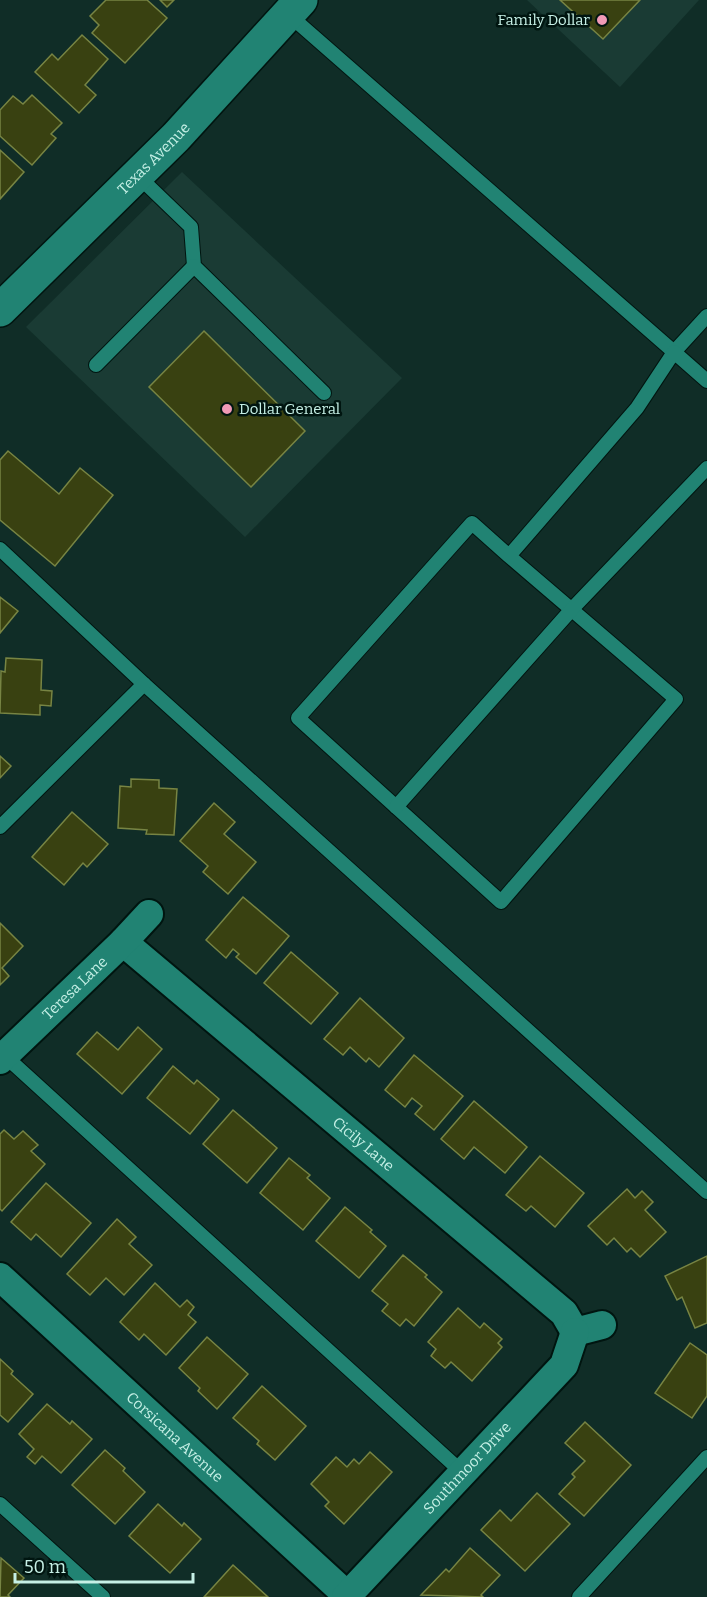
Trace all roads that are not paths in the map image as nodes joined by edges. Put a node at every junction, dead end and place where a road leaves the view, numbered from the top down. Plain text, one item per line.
1 (295, 7) edge
2 (137, 175) junction
3 (194, 266) junction
4 (0, 310) edge
5 (707, 316) edge
6 (674, 352) junction
7 (96, 365) dead end
8 (707, 381) edge
9 (324, 393) dead end
10 (707, 468) edge
11 (0, 549) edge
12 (509, 555) junction
13 (572, 609) junction
14 (144, 684) junction
15 (396, 807) junction
16 (0, 827) edge
17 (149, 914) dead end
18 (123, 942) junction
19 (2, 1058) edge
20 (707, 1192) edge
21 (0, 1277) edge
22 (602, 1325) dead end
23 (574, 1332) junction
24 (707, 1457) edge
25 (463, 1473) junction
26 (0, 1503) edge
27 (347, 1596) edge
28 (103, 1597) edge
29 (579, 1597) edge

1 - 2 street, Texas Avenue
1 - 6 lane
2 - 3 lane
2 - 4 street, Texas Avenue
3 - 7 lane
3 - 9 lane
5 - 6 lane
6 - 8 lane
6 - 12 lane
10 - 13 lane
11 - 14 lane
12 - 13 lane
12 - 15 lane
13 - 15 lane
13 - 15 lane
14 - 16 lane
14 - 20 lane
17 - 18 street, Teresa Lane
18 - 19 street, Teresa Lane
18 - 23 street, Cicily Lane
19 - 25 lane
21 - 27 street, Corsicana Avenue
22 - 23 street
23 - 25 street, Southmoor Drive
24 - 29 lane
25 - 27 street, Southmoor Drive
26 - 28 lane

